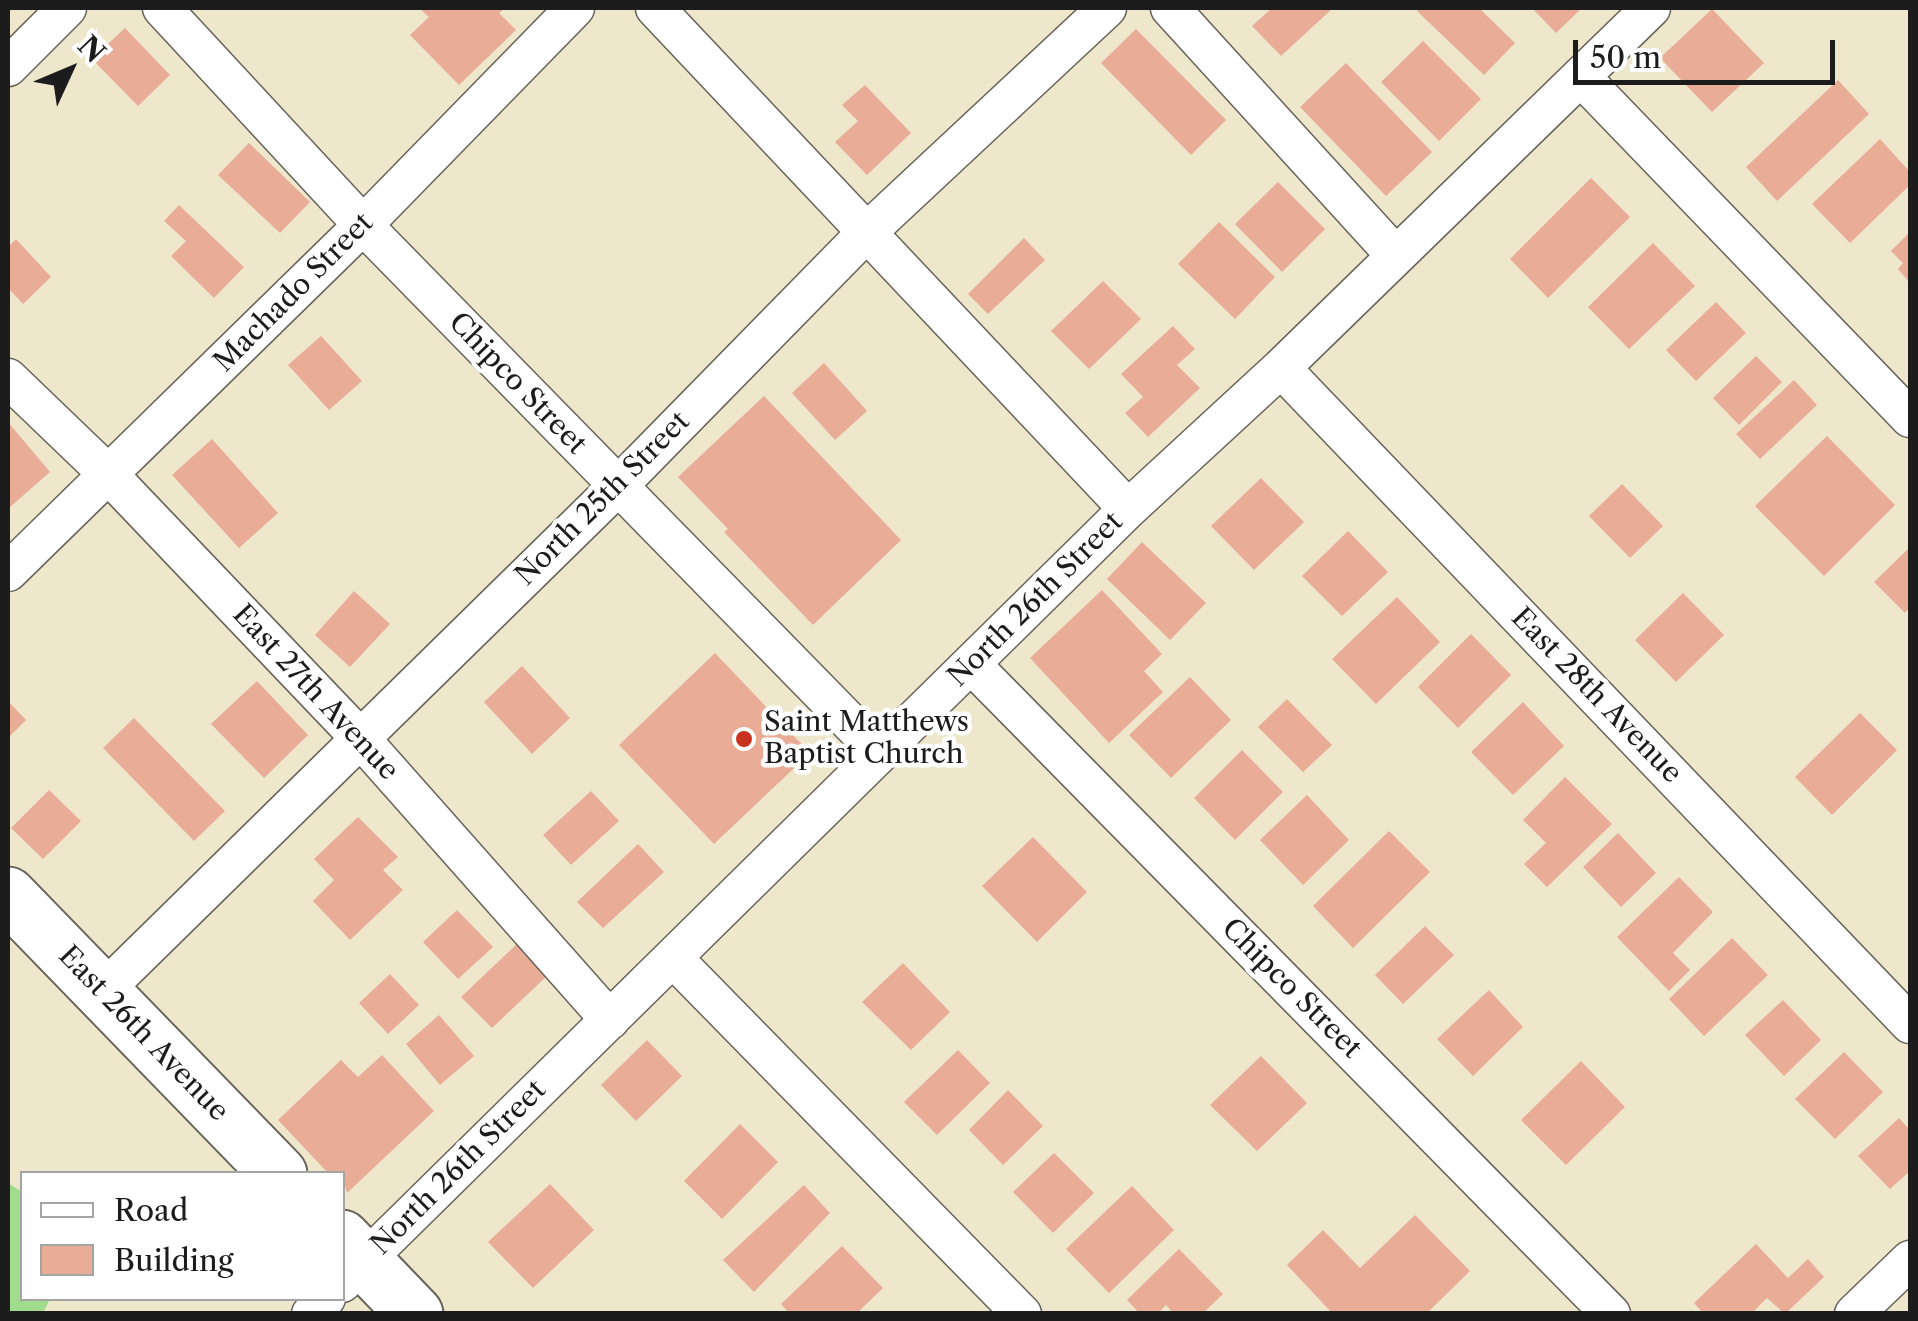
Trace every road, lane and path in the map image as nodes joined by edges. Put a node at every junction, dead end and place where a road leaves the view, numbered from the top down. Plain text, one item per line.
1 (67, 8) edge
2 (162, 8) edge
3 (575, 8) edge
4 (655, 8) edge
5 (1107, 8) edge
6 (1170, 8) edge
7 (1650, 8) edge
8 (8, 68) edge
9 (1582, 78) junction
10 (363, 225) junction
11 (866, 232) junction
12 (1396, 256) junction
13 (1282, 368) junction
14 (8, 378) edge
15 (1910, 418) edge
16 (110, 476) junction
17 (617, 487) junction
18 (1128, 510) junction
19 (8, 572) edge
20 (972, 664) junction
21 (360, 738) junction
22 (880, 753) junction
23 (8, 895) edge
24 (675, 960) junction
25 (102, 992) junction
26 (610, 1020) junction
27 (1910, 1024) edge
28 (276, 1171) edge
29 (1910, 1260) edge
30 (350, 1261) edge
31 (415, 1314) edge
32 (1022, 1314) edge
33 (1610, 1314) edge
34 (1854, 1314) edge

1 - 8 street
2 - 10 street, Chipco Street
3 - 10 street, Machado Street
4 - 11 street
5 - 11 street, North 25th Street
6 - 12 street
7 - 9 street, North 26th Street
9 - 12 street, North 26th Street
9 - 15 street
10 - 16 street, Machado Street
10 - 17 street, Chipco Street
11 - 17 street, North 25th Street
11 - 18 street
12 - 13 street, North 26th Street
13 - 18 street, North 26th Street
13 - 27 street, East 28th Avenue
14 - 16 street, East 27th Avenue
16 - 19 street, Machado Street
16 - 21 street, East 27th Avenue
17 - 21 street, North 25th Street
17 - 22 street, Chipco Street
18 - 20 street, North 26th Street
20 - 22 street, North 26th Street
20 - 33 street, Chipco Street
21 - 25 street, North 25th Street
21 - 26 street, East 27th Avenue
22 - 24 street, North 26th Street
23 - 25 street, East 26th Avenue
24 - 26 street, North 26th Street
24 - 32 street
25 - 28 street, East 26th Avenue
26 - 30 street, North 26th Street
29 - 34 street
30 - 31 street

